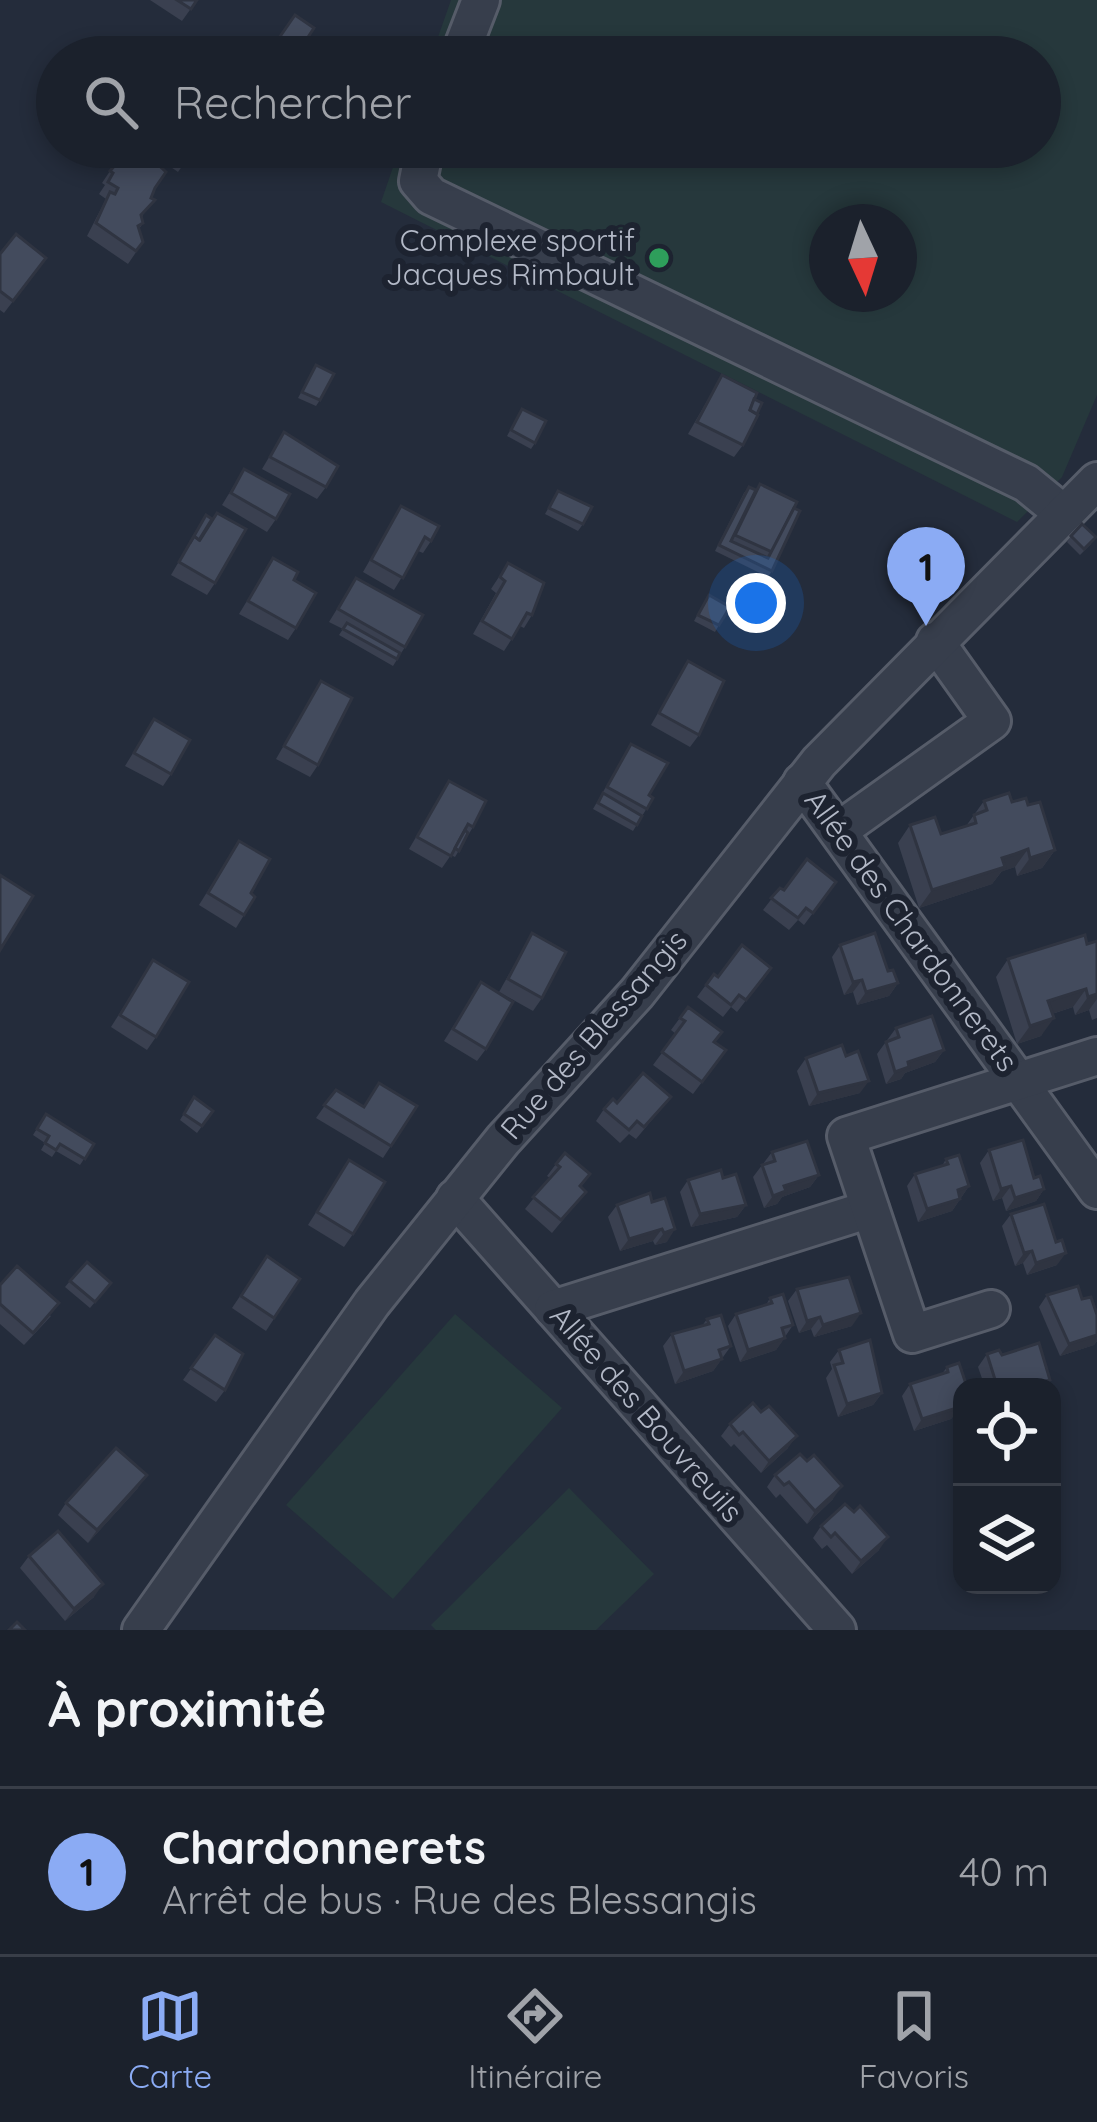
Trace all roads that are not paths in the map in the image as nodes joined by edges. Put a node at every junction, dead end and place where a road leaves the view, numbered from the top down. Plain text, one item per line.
1 (481, 0) edge
2 (467, 36) edge
3 (421, 168) edge
4 (1097, 482) edge
5 (1064, 514) junction
6 (935, 641) junction
7 (802, 782) junction
8 (838, 832) junction
9 (1097, 1056) edge
10 (1020, 1080) junction
11 (1097, 1190) edge
12 (455, 1198) junction
13 (871, 1209) junction
14 (991, 1309) dead end
15 (553, 1310) junction
16 (141, 1630) edge
17 (837, 1630) edge

1 - 2 street
3 - 5 street
4 - 5 street, Rue des Blessangis
5 - 6 street, Rue des Blessangis
6 - 7 street, Rue des Blessangis
6 - 8 street
7 - 8 street, Allée des Chardonnerets
7 - 12 street, Rue des Blessangis
8 - 10 street, Allée des Chardonnerets
9 - 10 street, Allée des Chardonnerets
10 - 11 street, Allée des Chardonnerets
10 - 13 street
12 - 15 street, Allée des Bouvreuils
12 - 16 street, Rue des Blessangis
13 - 14 street
13 - 15 street
15 - 17 street, Allée des Bouvreuils

